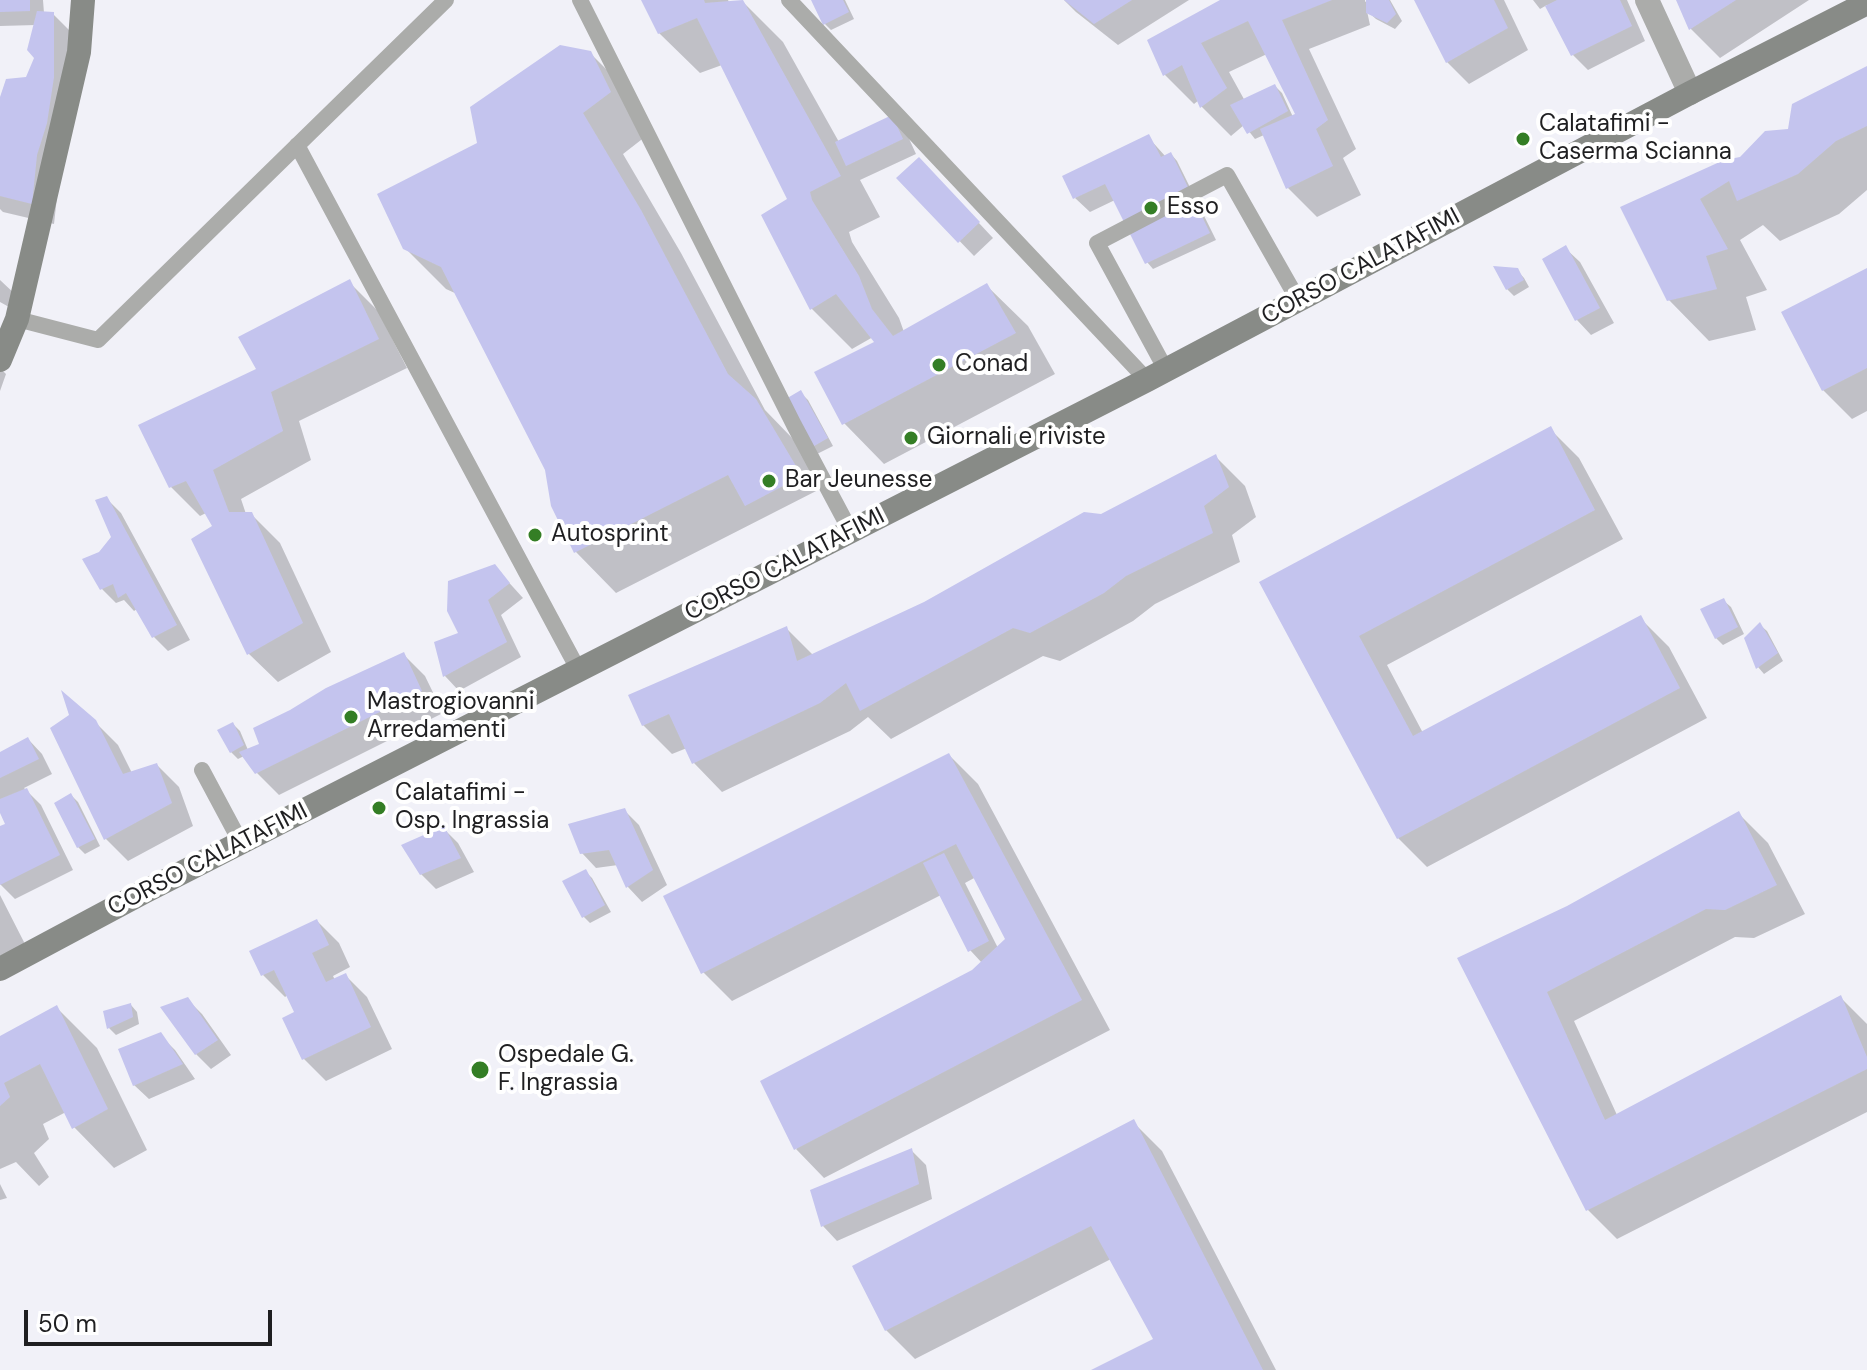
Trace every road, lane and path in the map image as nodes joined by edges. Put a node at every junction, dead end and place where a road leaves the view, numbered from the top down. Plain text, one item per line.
1 (83, 0) edge
2 (446, 0) edge
3 (580, 0) edge
4 (789, 0) edge
5 (1647, 0) edge
6 (1867, 3) edge
7 (1690, 93) junction
8 (297, 145) junction
9 (1298, 300) junction
10 (17, 319) junction
11 (0, 360) edge
12 (1156, 375) junction
13 (851, 532) junction
14 (579, 671) junction
15 (202, 770) dead end
16 (241, 843) junction
17 (0, 969) edge

1 - 10 main road
2 - 8 lane
3 - 13 lane
4 - 12 lane
5 - 7 street
6 - 7 main road, CORSO CALATAFIMI
7 - 9 main road, CORSO CALATAFIMI
8 - 10 lane
8 - 14 lane
9 - 12 main road, CORSO CALATAFIMI
9 - 12 lane
10 - 11 main road
12 - 13 main road, CORSO CALATAFIMI
13 - 14 main road, CORSO CALATAFIMI
14 - 16 main road, CORSO CALATAFIMI
15 - 16 lane
16 - 17 main road, CORSO CALATAFIMI

